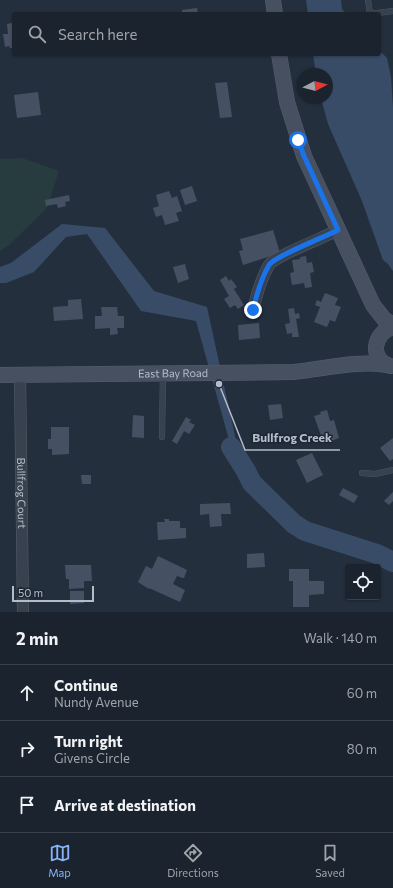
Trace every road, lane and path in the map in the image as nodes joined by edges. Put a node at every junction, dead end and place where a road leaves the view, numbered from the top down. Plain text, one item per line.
1 (273, 0) edge
2 (368, 0) edge
3 (393, 11) edge
4 (275, 12) edge
5 (370, 12) edge
6 (381, 13) edge
7 (279, 56) edge
8 (338, 230) junction
9 (374, 307) junction
10 (253, 310) dead end
11 (393, 326) edge
12 (378, 340) junction
13 (345, 364) junction
14 (390, 366) edge
15 (163, 373) junction
16 (0, 375) edge
17 (20, 375) junction
18 (162, 438) dead end
19 (393, 470) edge
20 (362, 473) dead end
21 (23, 612) edge

1 - 4 street
2 - 5 lane
3 - 6 lane
7 - 8 street
8 - 9 street
8 - 10 street
9 - 11 street
9 - 12 street
11 - 12 street, East Bay Road
12 - 13 street, East Bay Road
12 - 14 street
13 - 14 street, East Bay Road
13 - 15 street, East Bay Road
15 - 17 street, East Bay Road
15 - 18 lane
16 - 17 street, East Bay Road
17 - 21 street, Bullfrog Court
19 - 20 lane

